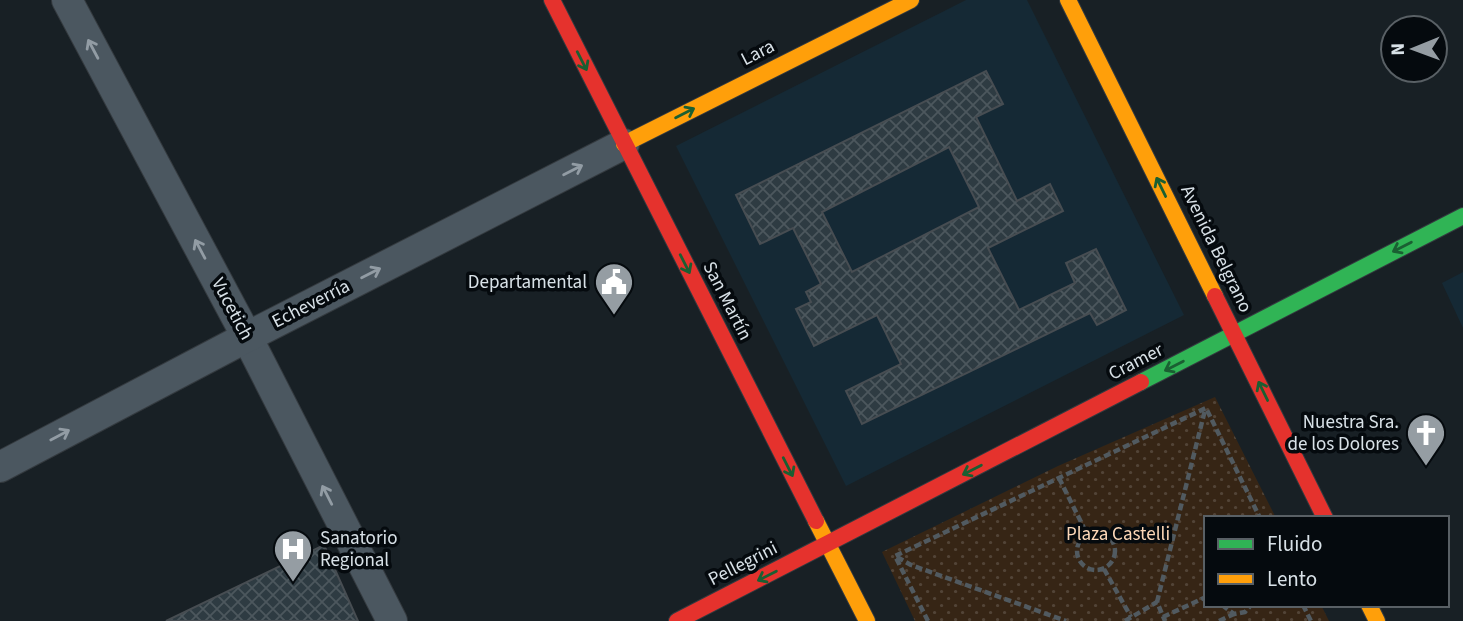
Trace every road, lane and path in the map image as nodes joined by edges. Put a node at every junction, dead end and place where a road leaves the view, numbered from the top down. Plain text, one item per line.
1 (67, 0) edge
2 (552, 0) edge
3 (911, 0) edge
4 (1068, 0) edge
5 (624, 144) junction
6 (1463, 216) edge
7 (1235, 334) junction
8 (247, 337) junction
9 (1206, 408) junction
10 (0, 467) edge
11 (1059, 478) junction
12 (1258, 516) edge
13 (1324, 516) edge
14 (1087, 534) junction
15 (828, 545) junction
16 (895, 556) junction
17 (1104, 569) junction
18 (1204, 598) edge
19 (1157, 602) junction
20 (1225, 607) edge
21 (1249, 607) edge
22 (1234, 614) junction
23 (1132, 617) junction
24 (1164, 619) edge
25 (391, 621) edge
26 (677, 621) edge
27 (867, 621) edge
28 (928, 621) edge
29 (1066, 621) edge
30 (1125, 621) edge
31 (1219, 621) edge

8 -> 1 street, Vucetich
2 -> 5 main road, San Martín
5 -> 3 main road, Lara
7 -> 4 main road, Avenida Belgrano
8 -> 5 street, Echeverría
5 -> 15 main road, San Martín
6 -> 7 main road, Cramer
13 -> 7 main road, Avenida Belgrano
7 -> 15 main road, Cramer
10 -> 8 street, Echeverría
25 -> 8 street, Vucetich
9 - 11 path
9 - 12 path
9 - 19 path
11 - 14 path
11 - 16 path
14 - 17 path
14 - 17 path
15 -> 26 main road, Pellegrini
15 - 27 main road, San Martín
16 - 28 path
16 - 29 path
17 - 23 path
18 - 24 path
19 - 23 path
19 - 24 path
20 - 22 path
21 - 22 path
22 - 31 path
23 - 30 path

